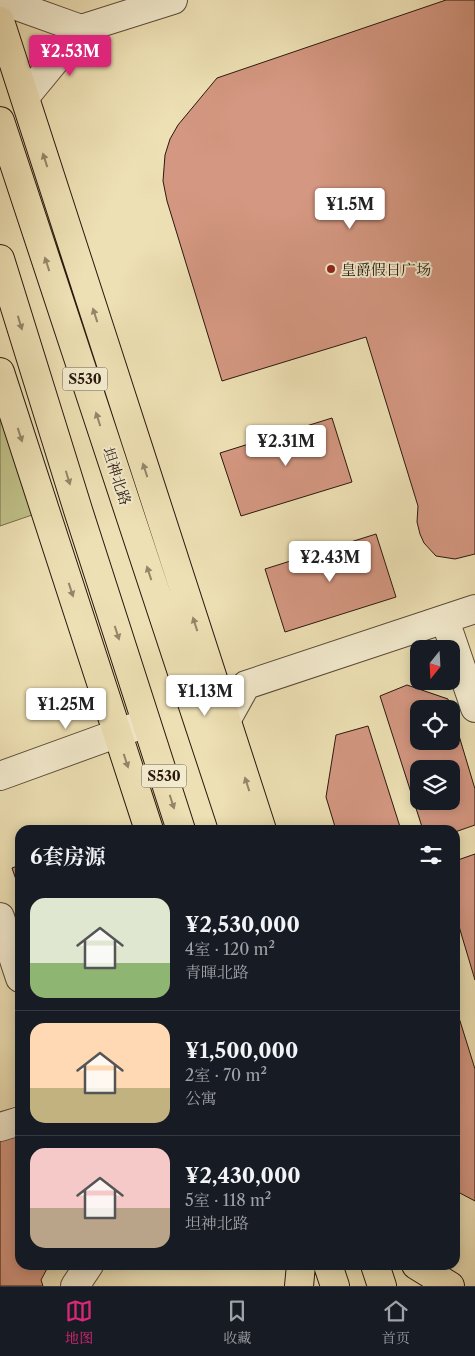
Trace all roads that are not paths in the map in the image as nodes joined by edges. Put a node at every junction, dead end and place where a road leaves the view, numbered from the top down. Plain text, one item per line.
1 (0, 0) edge
2 (173, 0) edge
3 (0, 20) edge
4 (81, 29) junction
5 (25, 97) junction
6 (2, 128) edge
7 (0, 259) edge
8 (0, 372) edge
9 (475, 609) edge
10 (444, 620) junction
11 (170, 636) junction
12 (206, 660) junction
13 (246, 685) junction
14 (475, 708) edge
15 (226, 721) junction
16 (146, 723) junction
17 (118, 734) junction
18 (214, 768) junction
19 (0, 776) edge
20 (147, 825) edge
21 (179, 825) edge
22 (232, 825) edge
23 (260, 825) edge
24 (0, 898) edge
25 (0, 917) edge
26 (15, 942) edge
27 (15, 963) edge
28 (15, 1110) edge
29 (0, 1115) edge
30 (15, 1122) edge
31 (0, 1127) edge
32 (86, 1270) edge
33 (301, 1270) edge
34 (330, 1270) edge
35 (377, 1270) edge
36 (424, 1270) edge
37 (75, 1286) edge
38 (299, 1286) edge
39 (335, 1286) edge
40 (382, 1286) edge
41 (450, 1286) edge

1 - 4 street
2 - 4 street
3 - 5 main road
4 - 5 street
5 - 6 main road
12 -> 5 main road
11 -> 6 main road, 坦神北路 / S530
7 -> 16 main road, S530
8 -> 17 main road
9 - 10 street
10 - 13 street
10 - 14 street
11 - 12 street
11 - 18 main road, 坦神北路 / S530
12 - 13 street
12 - 15 main road
13 - 15 street
15 - 18 street
23 -> 15 main road
16 - 17 street
16 -> 21 main road, S530
17 - 19 street
17 -> 20 main road
18 - 22 main road, 坦神北路 / S530
24 - 26 street
25 - 27 street
28 - 29 street
30 - 31 street
32 - 37 street
33 - 38 main road
34 - 39 main road
35 - 40 main road
36 - 41 main road

